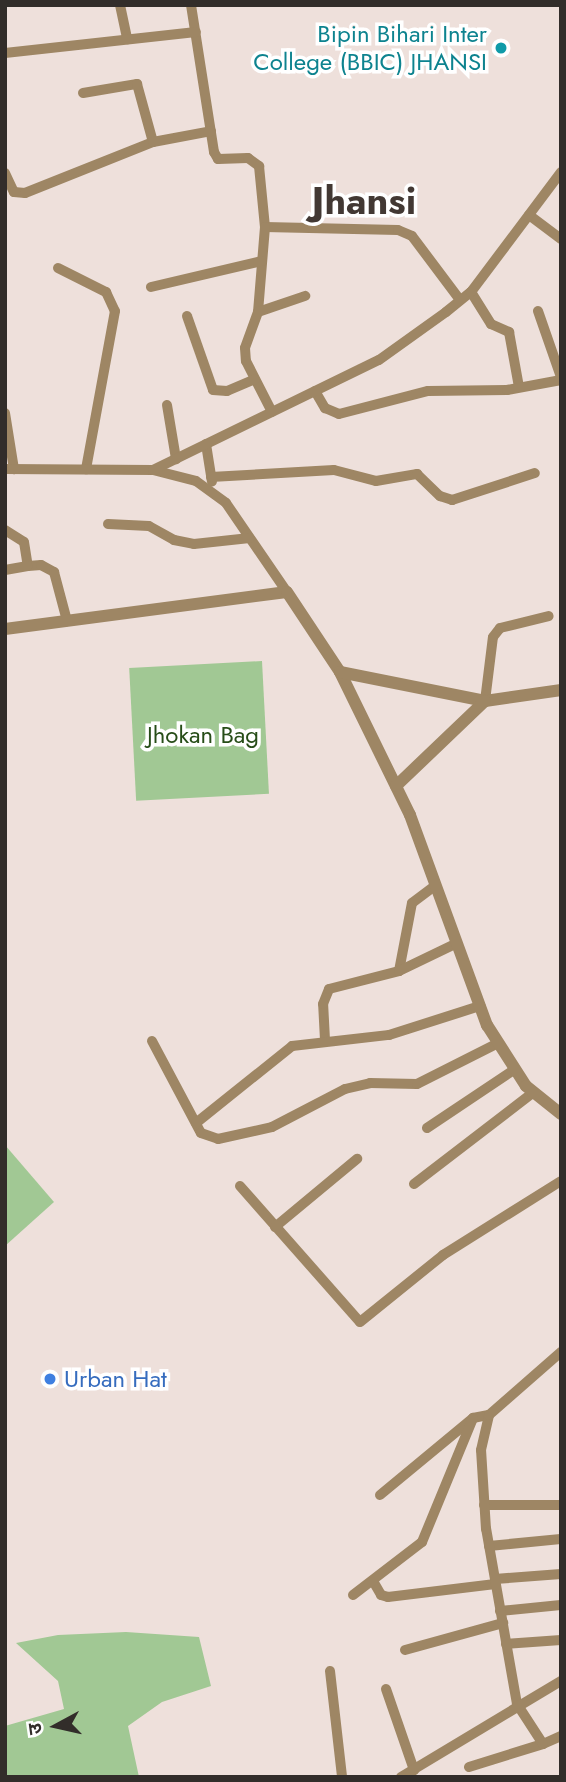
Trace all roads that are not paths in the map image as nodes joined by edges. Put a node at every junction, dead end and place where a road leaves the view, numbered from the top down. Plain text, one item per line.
1 (120, 5) edge
2 (191, 5) edge
3 (196, 32) junction
4 (127, 39) junction
5 (5, 53) edge
6 (83, 93) dead end
7 (211, 131) junction
8 (153, 142) junction
9 (561, 172) edge
10 (5, 173) edge
11 (528, 215) junction
12 (265, 227) junction
13 (561, 239) edge
14 (262, 261) junction
15 (58, 268) dead end
16 (151, 287) dead end
17 (471, 292) junction
18 (305, 296) dead end
19 (460, 300) junction
20 (538, 311) dead end
21 (258, 312) junction
22 (187, 316) dead end
23 (256, 379) junction
24 (561, 379) edge
25 (519, 387) junction
26 (315, 391) junction
27 (167, 405) dead end
28 (272, 412) junction
29 (5, 413) edge
30 (206, 444) junction
31 (176, 459) junction
32 (9, 469) edge
33 (86, 469) junction
34 (153, 470) junction
35 (535, 473) dead end
36 (211, 477) junction
37 (213, 490) junction
38 (108, 524) dead end
39 (5, 530) edge
40 (250, 538) junction
41 (28, 566) junction
42 (5, 570) edge
43 (287, 592) junction
44 (550, 617) dead end
45 (67, 621) junction
46 (5, 629) edge
47 (340, 672) junction
48 (561, 690) edge
49 (485, 701) junction
50 (396, 786) junction
51 (436, 885) junction
52 (457, 943) junction
53 (398, 971) junction
54 (480, 1006) junction
55 (325, 1040) junction
56 (152, 1041) dead end
57 (499, 1043) junction
58 (515, 1069) junction
59 (534, 1092) junction
60 (561, 1114) edge
61 (195, 1123) junction
62 (427, 1128) dead end
63 (357, 1159) dead end
64 (561, 1181) edge
65 (414, 1184) dead end
66 (240, 1186) dead end
67 (275, 1227) junction
68 (561, 1352) edge
69 (489, 1415) junction
70 (473, 1419) junction
71 (380, 1495) dead end
72 (484, 1505) junction
73 (561, 1505) edge
74 (561, 1539) edge
75 (489, 1546) junction
76 (561, 1574) edge
77 (373, 1581) junction
78 (495, 1582) junction
79 (353, 1595) dead end
80 (561, 1605) edge
81 (500, 1611) junction
82 (503, 1623) junction
83 (561, 1640) edge
84 (506, 1644) junction
85 (405, 1650) dead end
86 (330, 1671) dead end
87 (561, 1681) edge
88 (386, 1689) dead end
89 (517, 1704) junction
90 (561, 1736) edge
91 (543, 1744) junction
92 (469, 1767) dead end
93 (414, 1770) junction
94 (342, 1777) edge
95 (401, 1777) edge

1 - 4 street
2 - 3 street
3 - 4 street
3 - 7 street
4 - 5 street
6 - 8 street
7 - 8 street
7 - 12 street
8 - 10 street
9 - 11 street
11 - 13 street
11 - 17 street
12 - 14 street
12 - 19 street
14 - 16 street
14 - 21 street
15 - 33 street
17 - 19 street
17 - 25 street
18 - 21 street
19 - 26 street
20 - 24 street
21 - 23 street
22 - 23 street
23 - 28 street
24 - 25 street
25 - 26 street
26 - 28 street
27 - 31 street
28 - 30 street
29 - 32 street
30 - 31 street
30 - 36 street
31 - 34 street
32 - 33 street
33 - 34 street
34 - 37 street
35 - 36 street
36 - 37 street
37 - 40 street
38 - 40 street
39 - 41 street
40 - 43 street
41 - 42 street
41 - 45 street
43 - 45 street
43 - 47 street
44 - 49 street
45 - 46 street
47 - 49 street
47 - 50 street
48 - 49 street
49 - 50 street
50 - 51 street
51 - 52 street
51 - 53 street
52 - 53 street
52 - 54 street
53 - 55 street
54 - 55 street
54 - 57 street
55 - 61 street
56 - 61 street
57 - 58 street
57 - 61 street
58 - 59 street
58 - 62 street
59 - 60 street
59 - 65 street
63 - 67 street
64 - 67 street
66 - 67 street
68 - 69 street
69 - 70 street
69 - 72 street
70 - 71 street
70 - 77 street
72 - 73 street
72 - 75 street
74 - 75 street
75 - 78 street
76 - 78 street
77 - 78 street
77 - 79 street
78 - 81 street
80 - 81 street
81 - 82 street
82 - 84 street
82 - 85 street
83 - 84 street
84 - 89 street
86 - 94 street
87 - 89 street
88 - 93 street
89 - 91 street
89 - 93 street
90 - 91 street
91 - 92 street
93 - 95 street

